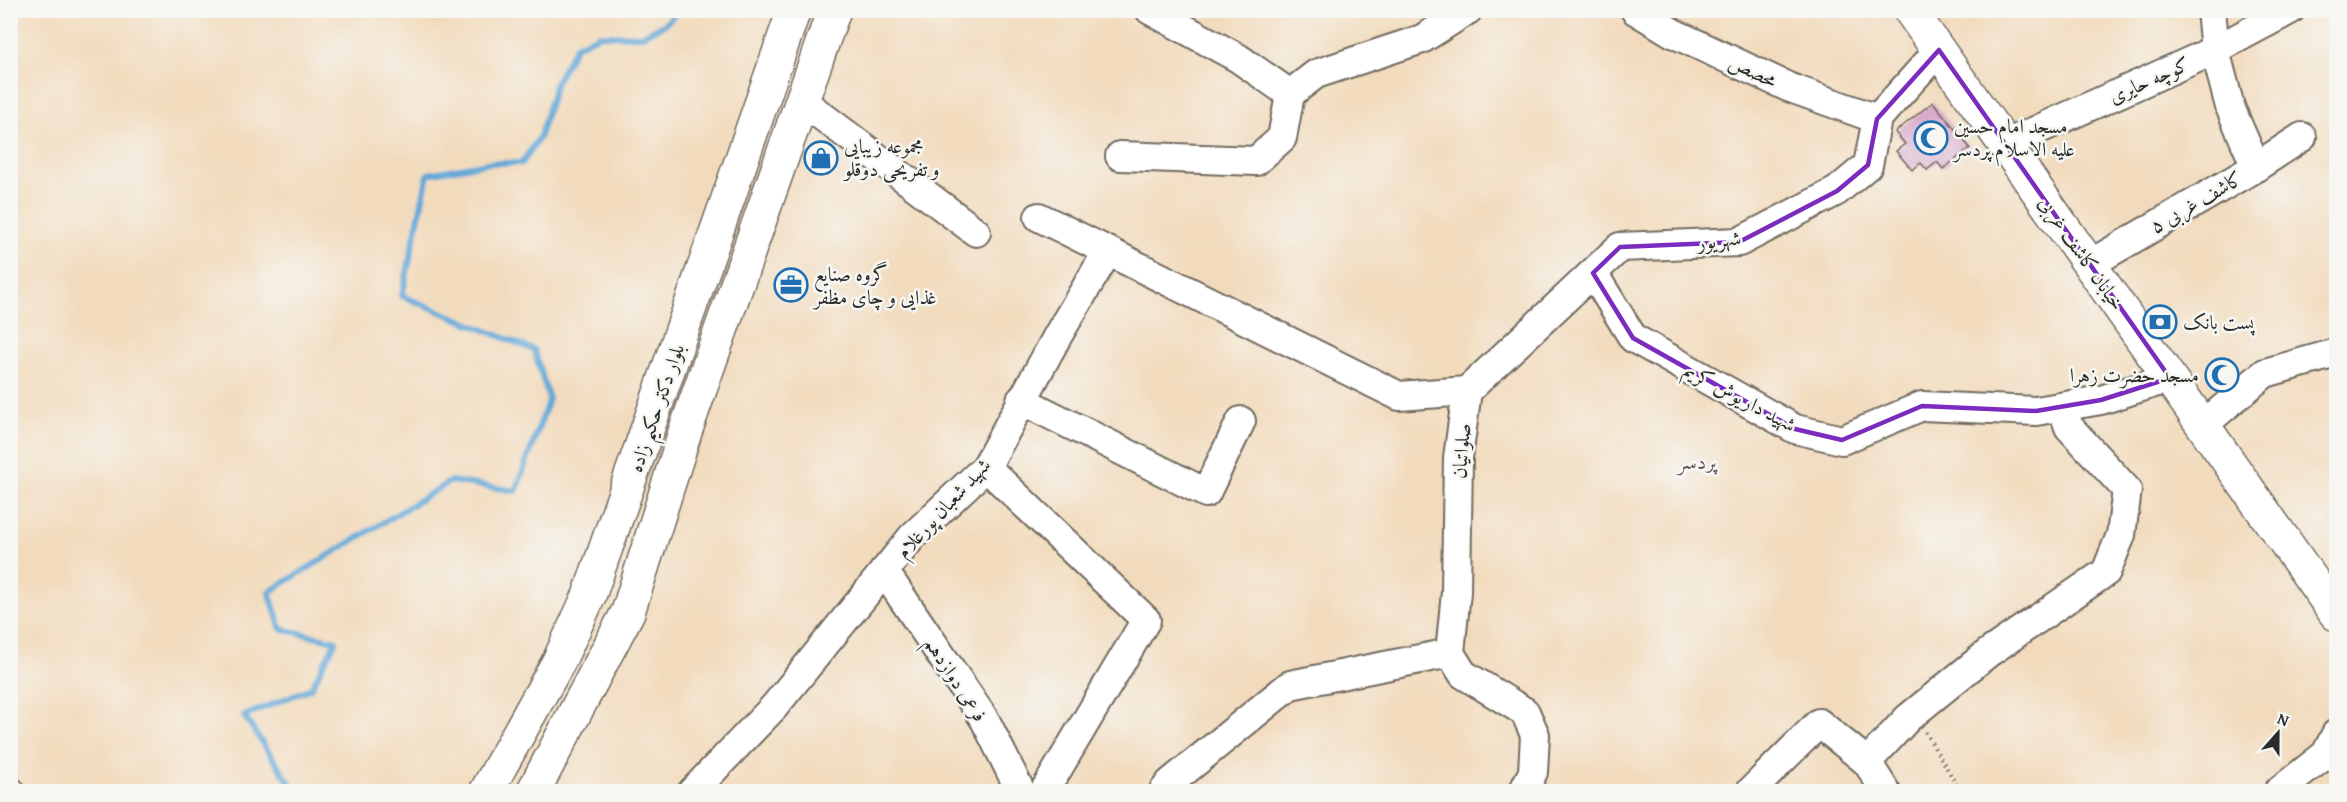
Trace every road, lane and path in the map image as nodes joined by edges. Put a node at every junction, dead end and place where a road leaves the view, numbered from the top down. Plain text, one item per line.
1 (794, 10) edge
2 (834, 10) edge
3 (1150, 10) edge
4 (1468, 10) edge
5 (1635, 10) edge
6 (1910, 10) edge
7 (2211, 10) edge
8 (2290, 10) edge
9 (1938, 50) junction
10 (2215, 50) junction
11 (767, 88) junction
12 (1290, 94) junction
13 (802, 101) junction
14 (1877, 119) junction
15 (2302, 137) dead end
16 (2006, 144) junction
17 (1120, 156) dead end
18 (2256, 167) junction
19 (1039, 217) dead end
20 (976, 232) dead end
21 (1108, 251) junction
22 (2090, 264) junction
23 (1593, 273) junction
24 (2337, 353) edge
25 (2170, 378) junction
26 (1467, 391) junction
27 (661, 396) junction
28 (1021, 400) junction
29 (2062, 406) junction
30 (693, 409) junction
31 (1241, 421) dead end
32 (2203, 425) junction
33 (986, 467) junction
34 (884, 571) junction
35 (2337, 614) edge
36 (1450, 653) junction
37 (1914, 713) junction
38 (2337, 734) edge
39 (510, 748) junction
40 (1867, 762) junction
41 (472, 792) edge
42 (486, 792) edge
43 (532, 792) edge
44 (692, 792) edge
45 (1021, 792) edge
46 (1044, 792) edge
47 (1163, 792) edge
48 (1522, 792) edge
49 (1750, 792) edge
50 (1886, 792) edge
51 (1961, 792) edge
52 (2278, 792) edge

1 - 11 main road, بلوار دکتر حکیم زاده
2 - 13 main road, بلوار دکتر حکیم زاده
3 - 12 street
4 - 12 street
5 - 14 street, محصص
6 - 9 main road, خیابان کاشف غربی
7 - 10 street
8 - 10 street, کوچه حایری
9 - 14 street
9 - 16 main road, خیابان کاشف غربی
10 - 16 street, کوچه حایری
10 - 18 street
11 - 13 main road
11 - 27 main road, بلوار دکتر حکیم زاده
12 - 17 street
13 - 20 street
13 - 30 main road, بلوار دکتر حکیم زاده
14 - 23 street, شهریور
15 - 18 street, کاشف غربی ۵
16 - 22 main road, خیابان کاشف غربی
18 - 22 street, کاشف غربی ۵
19 - 21 street
21 - 26 street
21 - 28 street, شهید شعبان پورغلام
22 - 25 main road, خیابان کاشف غربی
23 - 26 street, شهریور
23 - 29 street, شهید داریوش کریم
24 - 32 street
25 - 29 street, شهید داریوش کریم
25 - 32 main road, خیابان کاشف غربی
26 - 36 street, صلواتیان
27 - 30 main road
27 - 39 main road, بلوار دکتر حکیم زاده
28 - 31 street
28 - 33 street, شهید شعبان پورغلام
29 - 37 street
30 - 43 main road, بلوار دکتر حکیم زاده
32 - 35 main road, خیابان کاشف غربی
33 - 34 street, شهید شعبان پورغلام
33 - 46 street
34 - 44 street, شهید شعبان پورغلام
34 - 45 street, فرعی دوازدهم
36 - 47 street
36 - 48 street
37 - 40 street
37 - 51 path
38 - 52 street
39 - 41 street
39 - 42 main road, بلوار دکتر حکیم زاده
40 - 49 street
40 - 50 street

